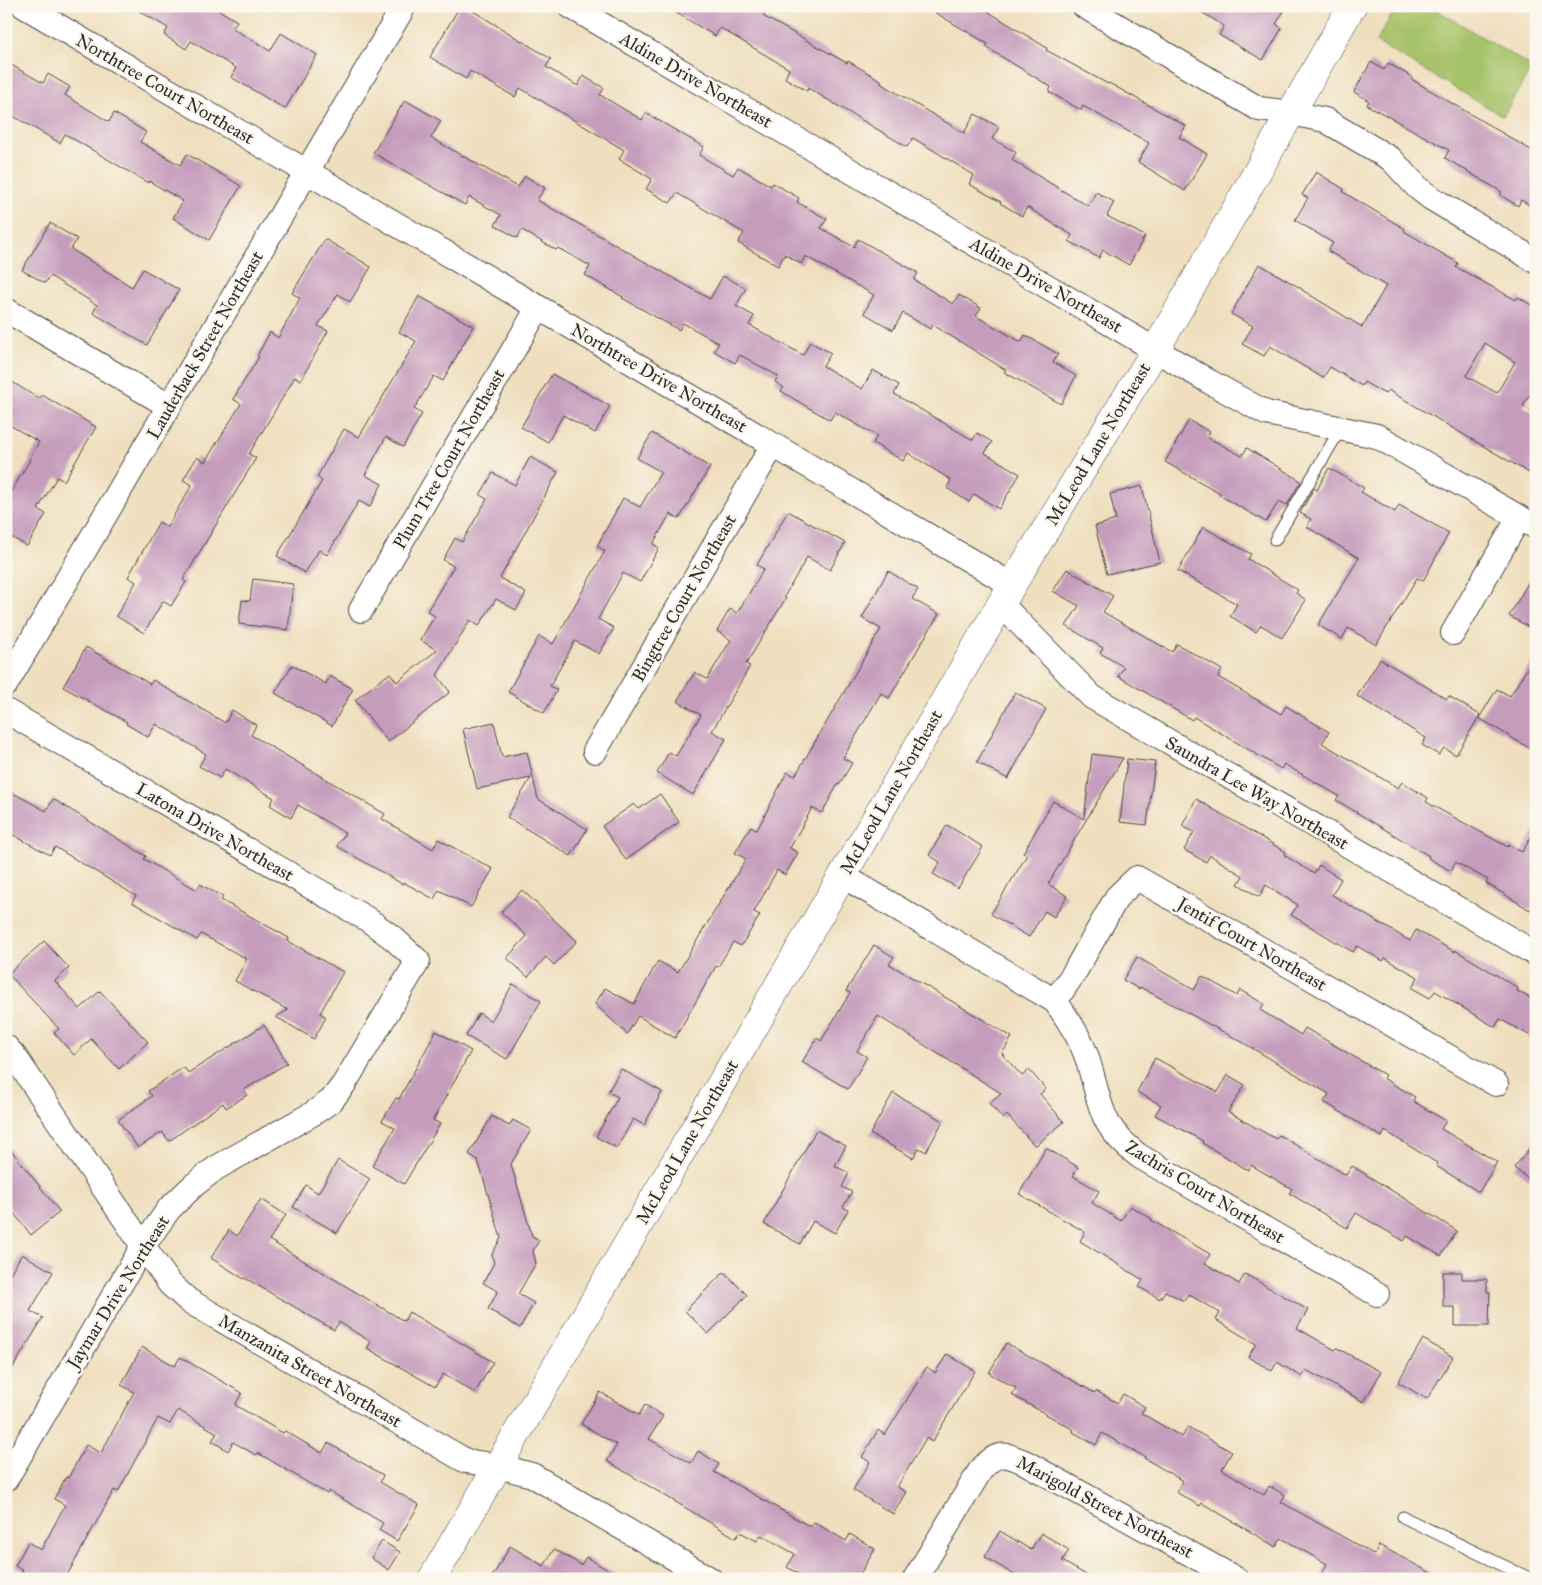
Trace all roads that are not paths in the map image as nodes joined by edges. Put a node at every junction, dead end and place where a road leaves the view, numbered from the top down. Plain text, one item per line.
1 (24, 6) edge
2 (404, 6) edge
3 (570, 6) edge
4 (1084, 6) edge
5 (1352, 6) edge
6 (1291, 113) junction
7 (306, 172) junction
8 (1536, 261) edge
9 (538, 308) junction
10 (6, 310) edge
11 (1156, 349) junction
12 (169, 406) junction
13 (1341, 428) junction
14 (774, 445) junction
15 (1527, 522) edge
16 (1275, 540) dead end
17 (1006, 594) junction
18 (361, 610) dead end
19 (1453, 633) dead end
20 (6, 684) edge
21 (6, 711) edge
22 (595, 751) dead end
23 (843, 876) junction
24 (1536, 954) edge
25 (418, 961) joint
26 (1055, 1001) junction
27 (6, 1047) edge
28 (1496, 1084) dead end
29 (143, 1246) junction
30 (1377, 1294) dead end
31 (498, 1466) junction
32 (6, 1479) edge
33 (1403, 1518) dead end
34 (432, 1579) edge
35 (710, 1579) edge
36 (915, 1579) edge
37 (1236, 1579) edge
38 (1532, 1579) edge

1 - 7 street, Northtree Court Northeast
2 - 7 street, Lauderback Street Northeast
3 - 11 street, Aldine Drive Northeast
4 - 6 street
5 - 6 street, McLeod Lane Northeast
6 - 8 street
6 - 11 street, McLeod Lane Northeast
7 - 9 street, Northtree Drive Northeast
7 - 12 street, Lauderback Street Northeast
9 - 14 street, Northtree Drive Northeast
9 - 18 street, Plum Tree Court Northeast
10 - 12 street
11 - 13 street, Aldine Drive Northeast
11 - 17 street, McLeod Lane Northeast
12 - 20 street, Lauderback Street Northeast
13 - 15 street, Aldine Drive Northeast
13 - 16 lane
14 - 17 street, Northtree Drive Northeast
14 - 22 street, Bingtree Court Northeast
15 - 19 street
17 - 23 street, McLeod Lane Northeast
17 - 24 street, Saundra Lee Way Northeast
21 - 25 street, Latona Drive Northeast
23 - 26 street, Zachris Court Northeast
23 - 31 street, McLeod Lane Northeast
25 - 29 street, Jaymar Drive Northeast
26 - 28 street, Jentif Court Northeast
26 - 30 street, Zachris Court Northeast
27 - 29 street, Manzanita Street Northeast
29 - 31 street, Manzanita Street Northeast
29 - 32 street, Jaymar Drive Northeast
31 - 34 street, McLeod Lane Northeast
31 - 35 street, Manzanita Street Northeast
33 - 38 lane
36 - 37 street, Marigold Street Northeast

